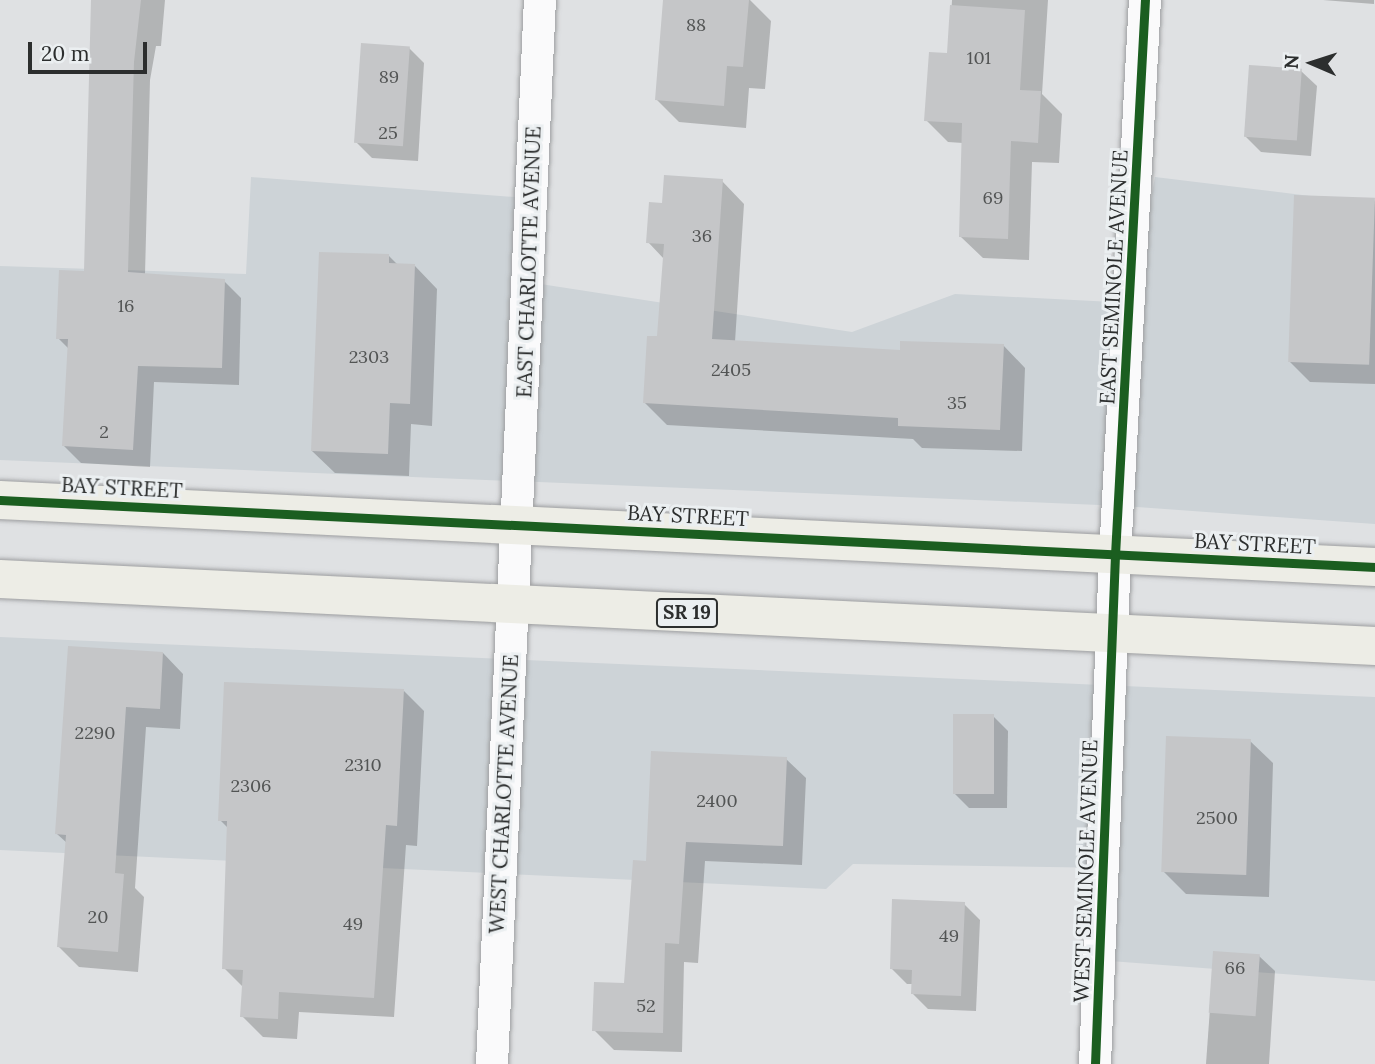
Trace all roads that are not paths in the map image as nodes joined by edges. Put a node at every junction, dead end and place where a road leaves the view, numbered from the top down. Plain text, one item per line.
1 (540, 0) edge
2 (1145, 0) edge
3 (0, 500) edge
4 (517, 524) junction
5 (1115, 555) junction
6 (1375, 567) edge
7 (0, 579) edge
8 (513, 605) junction
9 (1113, 634) junction
10 (1375, 646) edge
11 (492, 1064) edge
12 (1095, 1064) edge

1 - 4 street, EAST CHARLOTTE AVENUE
2 - 5 street, EAST SEMINOLE AVENUE
3 - 4 main road, BAY STREET
4 - 5 main road, BAY STREET
4 - 8 street, WEST CHARLOTTE AVENUE
5 - 6 main road, BAY STREET
5 - 9 street, EAST SEMINOLE AVENUE
7 - 8 main road, SR 19
8 - 9 main road, SR 19
8 - 11 street, WEST CHARLOTTE AVENUE
9 - 10 main road, SR 19
9 - 12 street, WEST SEMINOLE AVENUE

